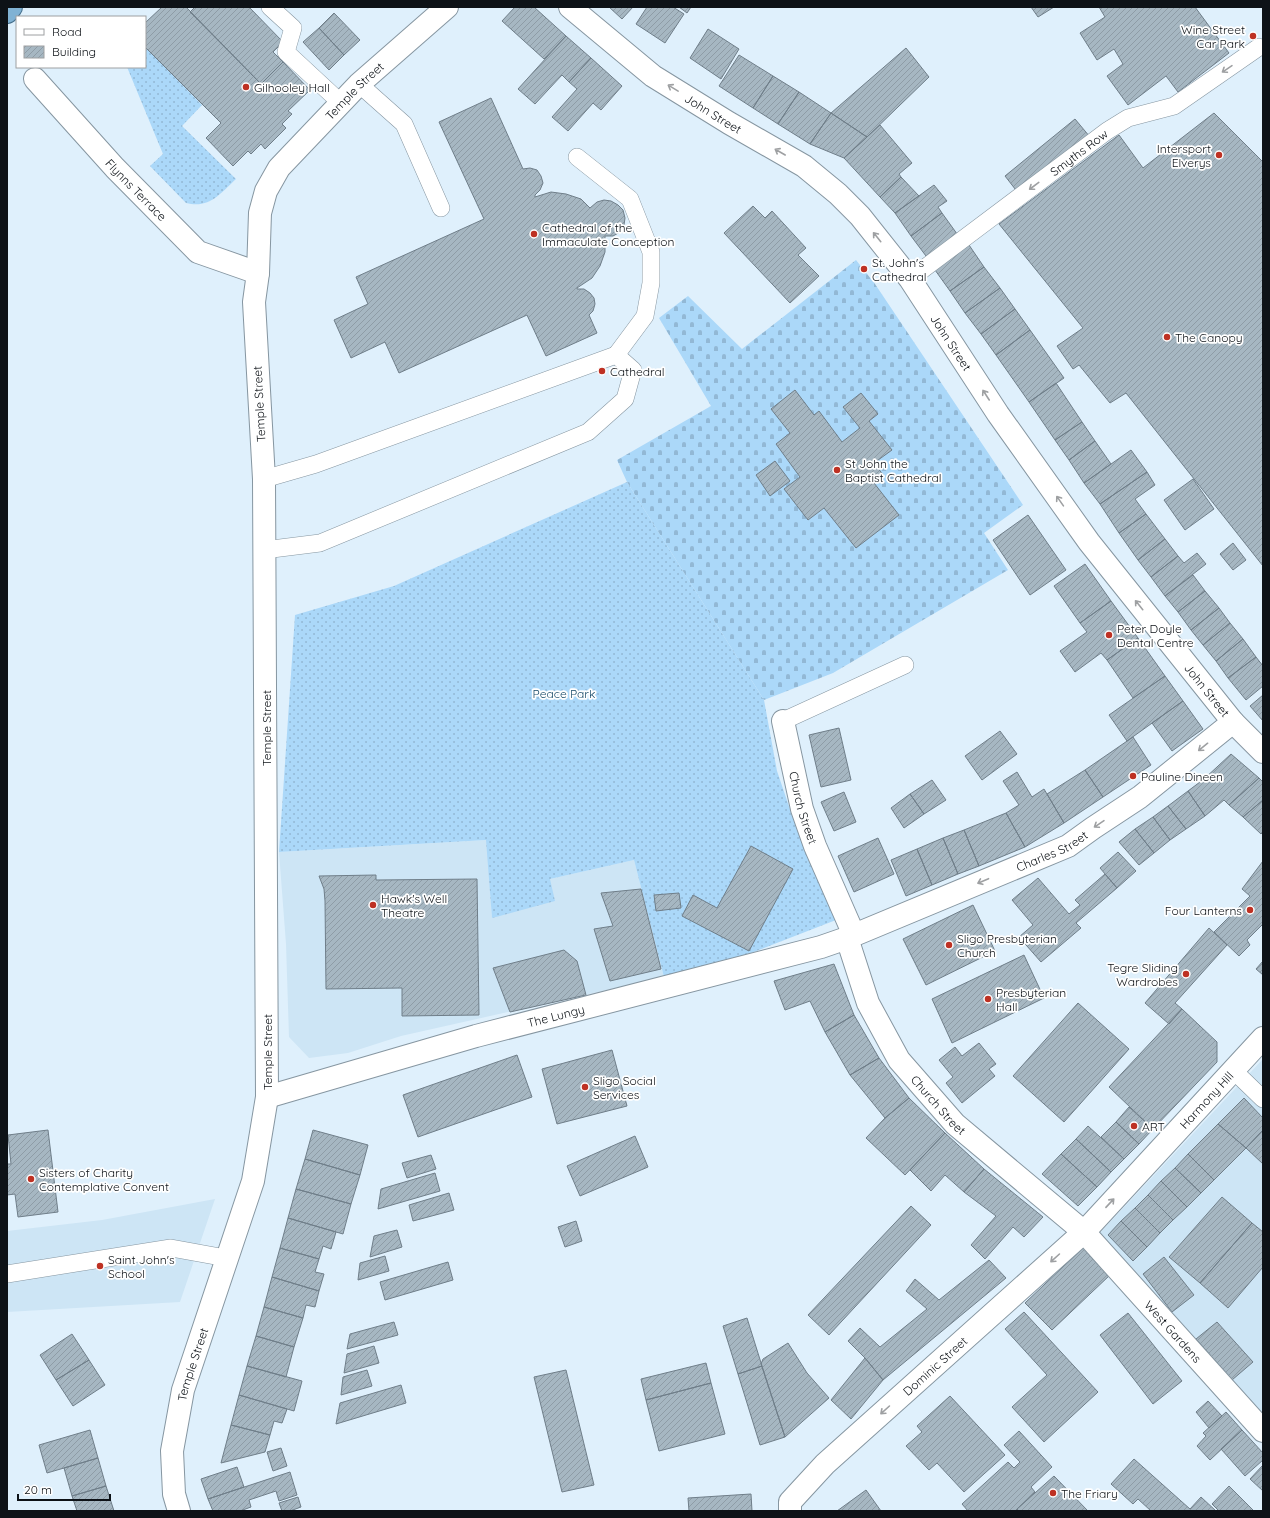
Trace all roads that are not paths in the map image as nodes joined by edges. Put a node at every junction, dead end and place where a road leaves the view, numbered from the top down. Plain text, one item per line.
1 (11, 7) edge
2 (270, 7) edge
3 (447, 7) edge
4 (570, 7) edge
5 (7, 12) edge
6 (1259, 47) dead end
7 (35, 79) dead end
8 (359, 84) junction
9 (341, 103) junction
10 (577, 157) dead end
11 (442, 208) dead end
12 (258, 273) junction
13 (910, 279) junction
14 (616, 355) junction
15 (264, 479) junction
16 (264, 550) junction
17 (905, 664) dead end
18 (783, 721) joint
19 (1233, 722) junction
20 (1263, 752) edge
21 (850, 936) junction
22 (1263, 1038) edge
23 (1233, 1070) junction
24 (267, 1097) junction
25 (1263, 1099) edge
26 (1084, 1232) junction
27 (226, 1258) junction
28 (7, 1274) edge
29 (1263, 1432) edge
30 (790, 1507) edge
31 (179, 1511) edge

1 - 5 highway
2 - 9 lane
3 - 8 street, Temple Street
13 -> 4 street, John Street
6 -> 13 lane, Smyths Row
7 - 12 street, Flynns Terrace
8 - 9 street, Temple Street
8 - 11 lane
9 - 12 street, Temple Street
10 - 14 lane
12 - 15 street, Temple Street
19 -> 13 street, John Street
14 - 15 lane
14 - 16 lane
15 - 16 street, Temple Street
16 - 24 street, Temple Street
17 - 18 lane
18 - 21 street, Church Street
19 - 20 street, John Street
19 -> 21 street, Charles Street
21 - 24 street, The Lungy
21 - 26 street, Church Street
22 - 23 street, Harmony Hill
23 - 25 lane
26 -> 23 street, Harmony Hill
24 - 27 street, Temple Street
26 - 29 street, West Gardens
26 -> 30 street, Dominic Street
27 - 28 lane
27 - 31 street, Temple Street

